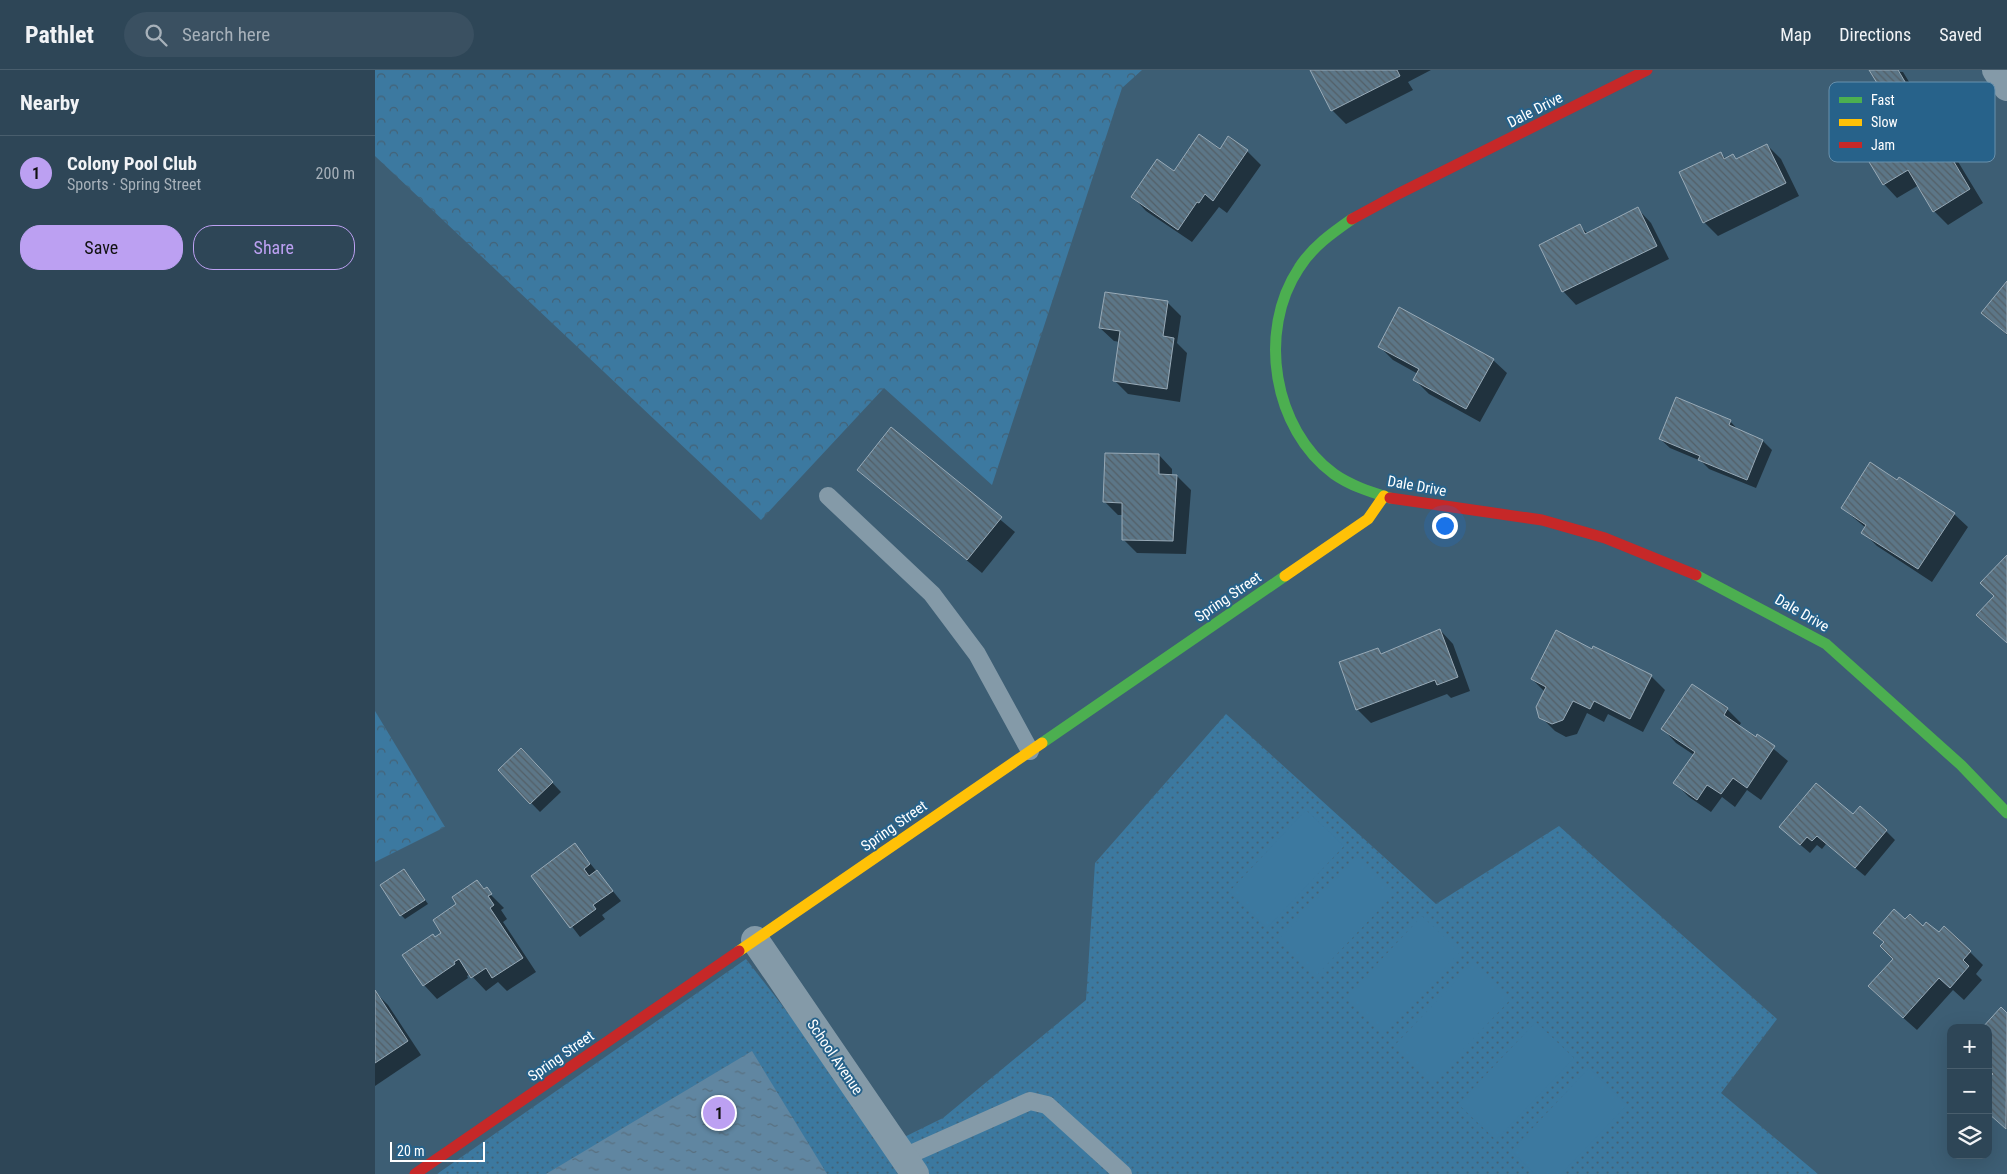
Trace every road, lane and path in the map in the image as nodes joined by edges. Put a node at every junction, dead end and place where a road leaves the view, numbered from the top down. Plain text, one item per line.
1 (1647, 70) edge
2 (1996, 70) edge
3 (2007, 87) edge
4 (828, 496) dead end
5 (1384, 496) junction
6 (1030, 751) junction
7 (2007, 813) edge
8 (755, 940) junction
9 (910, 1166) edge
10 (415, 1174) edge
11 (1123, 1174) edge

1 - 5 street, Dale Drive
2 - 3 street
4 - 6 lane
5 - 6 street, Spring Street
5 - 7 street, Dale Drive
6 - 8 street, Spring Street
8 - 9 street, School Avenue
8 - 10 street, Spring Street
9 - 11 lane

